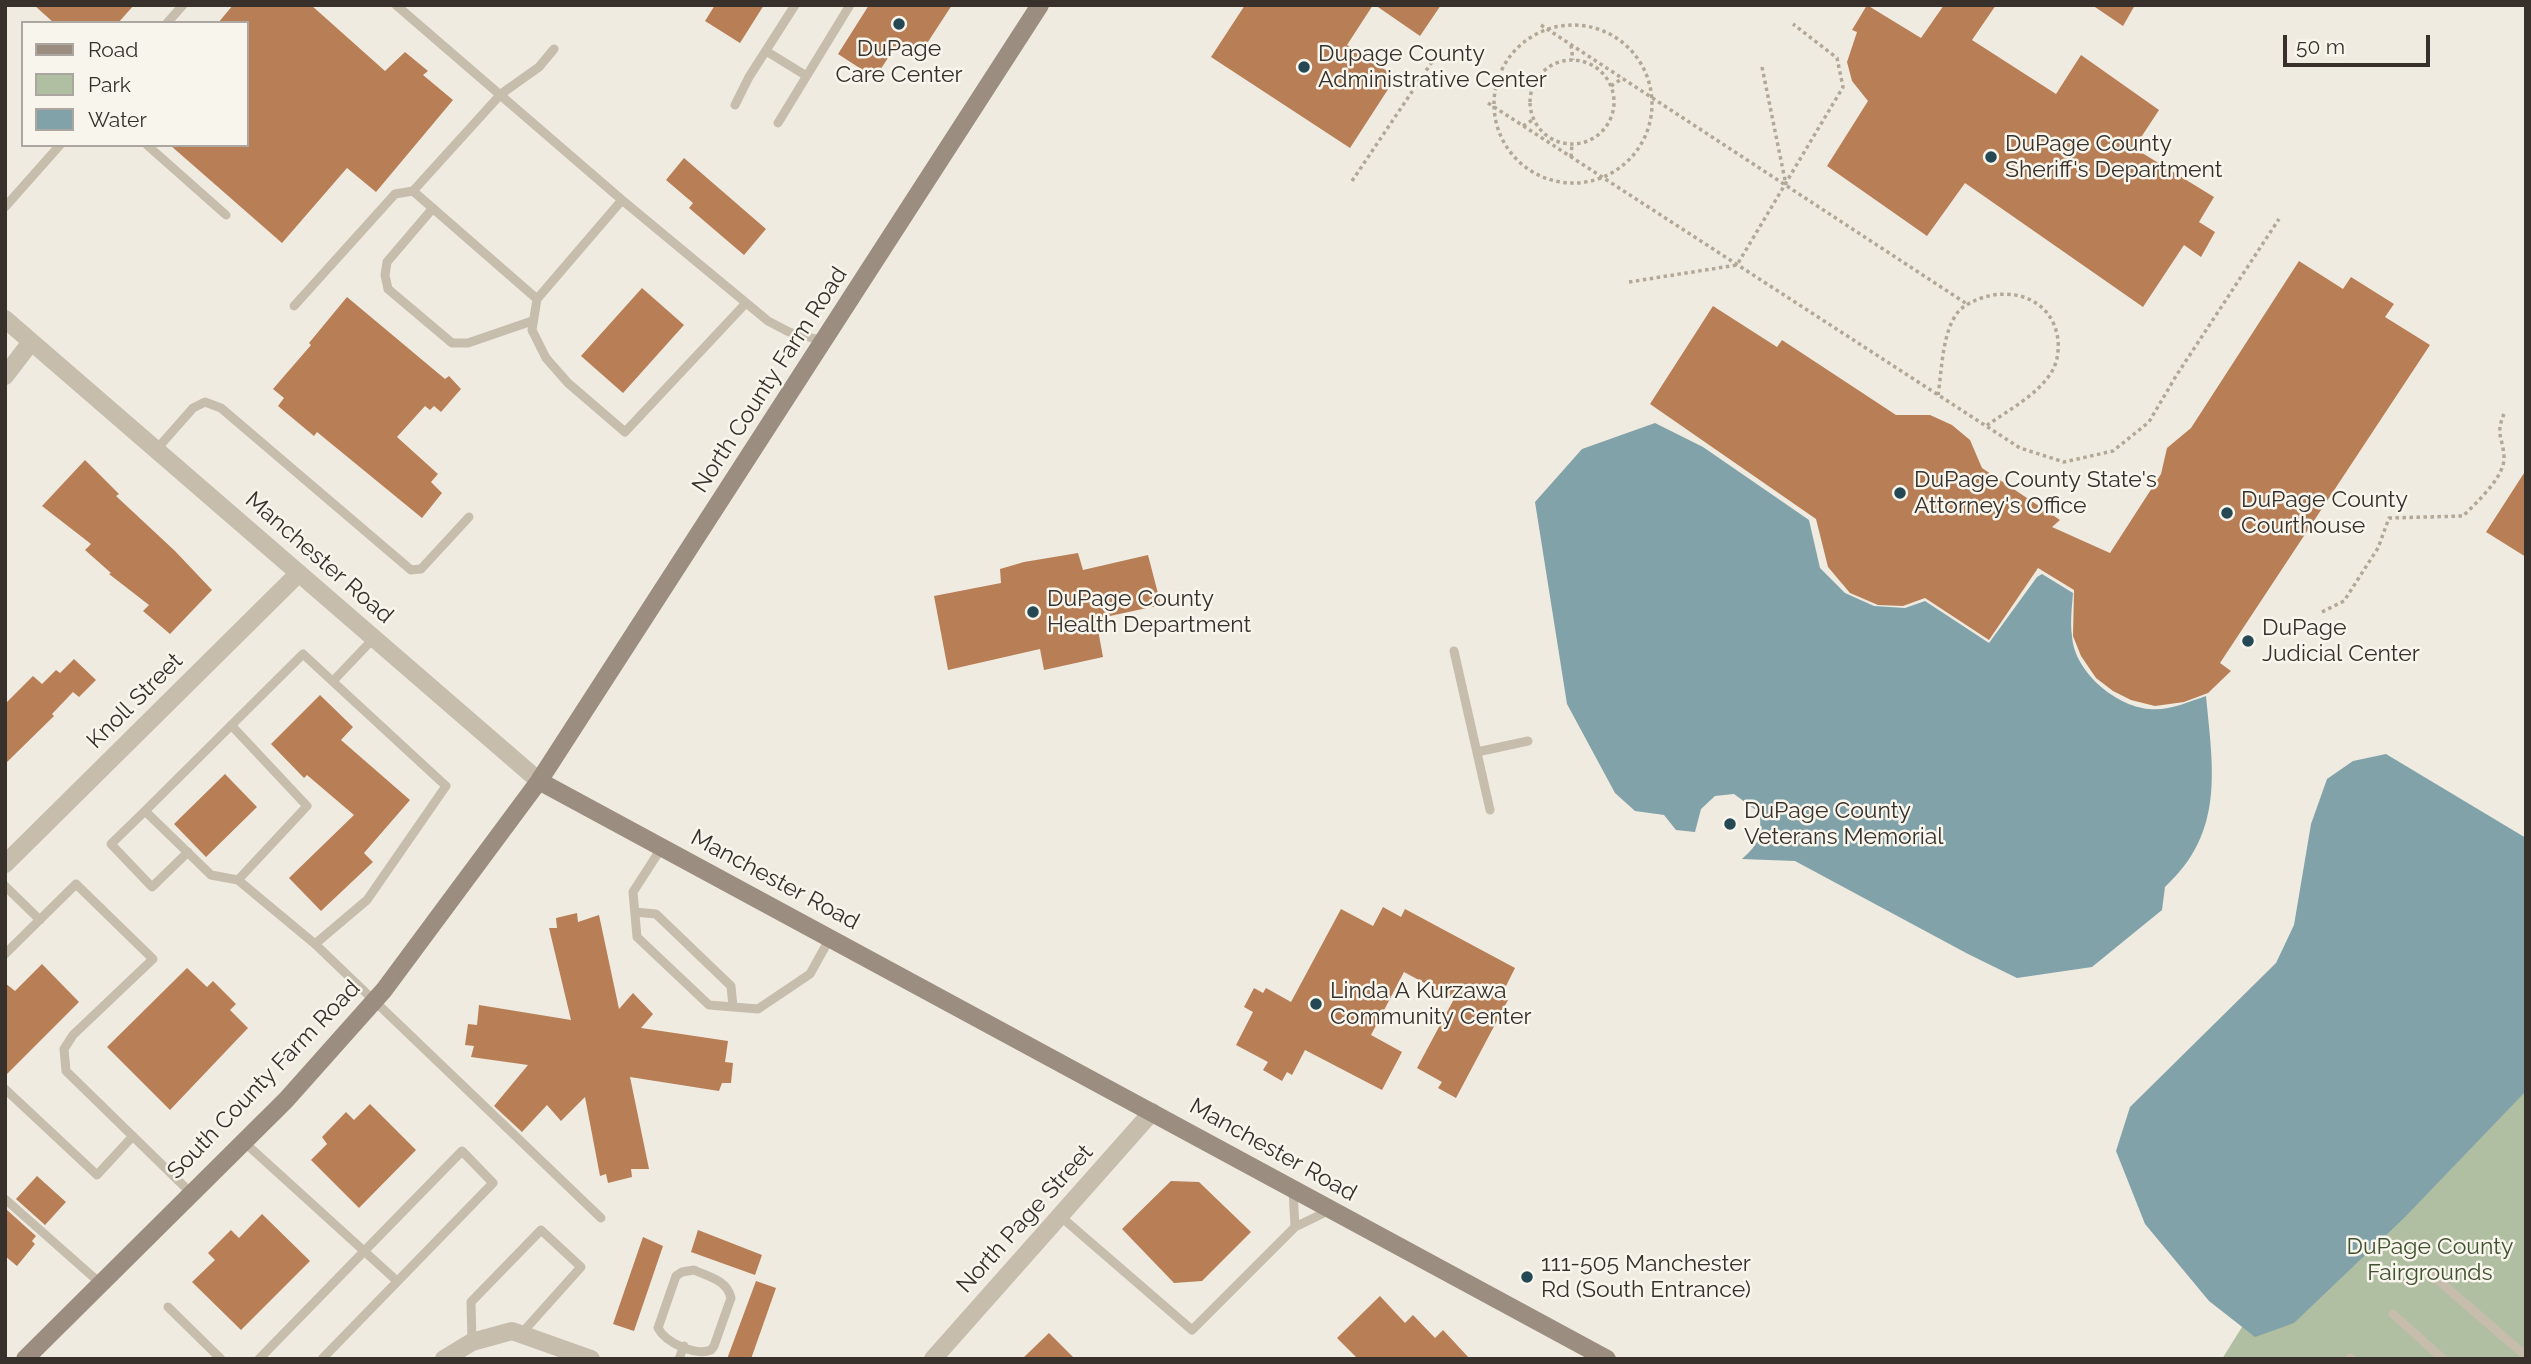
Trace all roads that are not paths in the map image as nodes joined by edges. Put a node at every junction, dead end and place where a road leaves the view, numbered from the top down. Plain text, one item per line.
1 (183, 5) edge
2 (396, 5) edge
3 (795, 5) edge
4 (850, 5) edge
5 (1040, 5) edge
6 (169, 21) edge
7 (554, 49) dead end
8 (766, 51) junction
9 (806, 75) junction
10 (501, 94) junction
11 (735, 105) dead end
12 (778, 124) dead end
13 (58, 147) edge
14 (149, 147) edge
15 (413, 191) junction
16 (622, 200) junction
17 (5, 207) edge
18 (433, 208) junction
19 (226, 215) dead end
20 (537, 299) junction
21 (746, 303) junction
22 (294, 306) dead end
23 (5, 319) edge
24 (532, 321) junction
25 (824, 341) junction
26 (32, 342) junction
27 (5, 376) edge
28 (156, 450) junction
29 (469, 517) dead end
30 (299, 573) junction
31 (374, 638) junction
32 (1454, 651) dead end
33 (333, 681) junction
34 (232, 725) junction
35 (1528, 741) dead end
36 (1477, 752) junction
37 (540, 781) junction
38 (1490, 810) dead end
39 (145, 811) junction
40 (662, 847) junction
41 (188, 852) junction
42 (5, 864) edge
43 (238, 880) junction
44 (5, 886) edge
45 (635, 912) junction
46 (40, 920) junction
47 (830, 937) junction
48 (314, 944) junction
49 (5, 954) edge
50 (375, 1000) junction
51 (733, 1007) junction
52 (5, 1089) edge
53 (1153, 1112) junction
54 (133, 1136) junction
55 (244, 1142) junction
56 (1293, 1188) junction
57 (191, 1193) junction
58 (5, 1199) edge
59 (1332, 1209) junction
60 (1060, 1216) junction
61 (601, 1218) dead end
62 (1296, 1227) junction
63 (365, 1252) junction
64 (2432, 1275) dead end
65 (397, 1281) junction
66 (100, 1283) junction
67 (167, 1307) dead end
68 (2393, 1314) dead end
69 (521, 1334) junction
70 (472, 1342) junction
71 (684, 1346) junction
72 (2526, 1356) edge
73 (25, 1359) edge
74 (221, 1359) edge
75 (259, 1359) edge
76 (322, 1359) edge
77 (444, 1359) edge
78 (591, 1359) edge
79 (679, 1359) edge
80 (933, 1359) edge
81 (1607, 1359) edge
82 (2444, 1359) edge

1 - 6 lane
2 - 10 lane
3 - 8 lane
4 - 9 lane
5 - 25 main road, North County Farm Road
7 - 10 lane
8 - 9 lane
8 - 11 lane
9 - 12 lane
10 - 15 lane
10 - 16 lane
13 - 17 lane
14 - 19 lane
15 - 18 lane
15 - 22 lane
16 - 20 lane
16 - 21 lane
18 - 20 lane
18 - 24 lane
20 - 24 lane
21 - 24 lane
21 - 25 lane
23 - 26 street, Manchester Road
25 - 37 main road, North County Farm Road
26 - 27 street
26 - 28 street, Manchester Road
28 - 29 lane
28 - 30 street, Manchester Road
30 - 31 street, Manchester Road
30 - 42 street, Knoll Street
31 - 33 lane
31 - 37 street, Manchester Road
32 - 36 lane
33 - 34 lane
33 - 48 lane
34 - 39 lane
34 - 43 lane
35 - 36 lane
36 - 38 lane
37 - 40 main road, Manchester Road
37 - 50 main road, South County Farm Road
39 - 41 lane
39 - 41 lane
40 - 45 lane
40 - 47 main road, Manchester Road
41 - 43 lane
43 - 48 lane
44 - 46 lane
45 - 51 lane
45 - 51 lane
46 - 49 lane
46 - 54 lane
47 - 51 lane
47 - 53 main road, Manchester Road
48 - 50 lane
50 - 55 main road, South County Farm Road
50 - 61 lane
52 - 54 lane
53 - 56 main road, Manchester Road
53 - 60 street, North Page Street
54 - 57 lane
55 - 57 main road, South County Farm Road
55 - 63 lane
56 - 59 main road, Manchester Road
56 - 62 lane
57 - 66 main road, South County Farm Road
58 - 66 lane
59 - 62 lane
59 - 81 main road, Manchester Road
60 - 62 lane
60 - 80 street, North Page Street
63 - 65 lane
63 - 65 lane
63 - 75 lane
64 - 72 lane
65 - 76 lane
66 - 73 main road, South County Farm Road
67 - 74 lane
68 - 82 lane
69 - 70 street
69 - 70 lane
69 - 78 street
70 - 77 street
71 - 71 lane
71 - 79 lane

